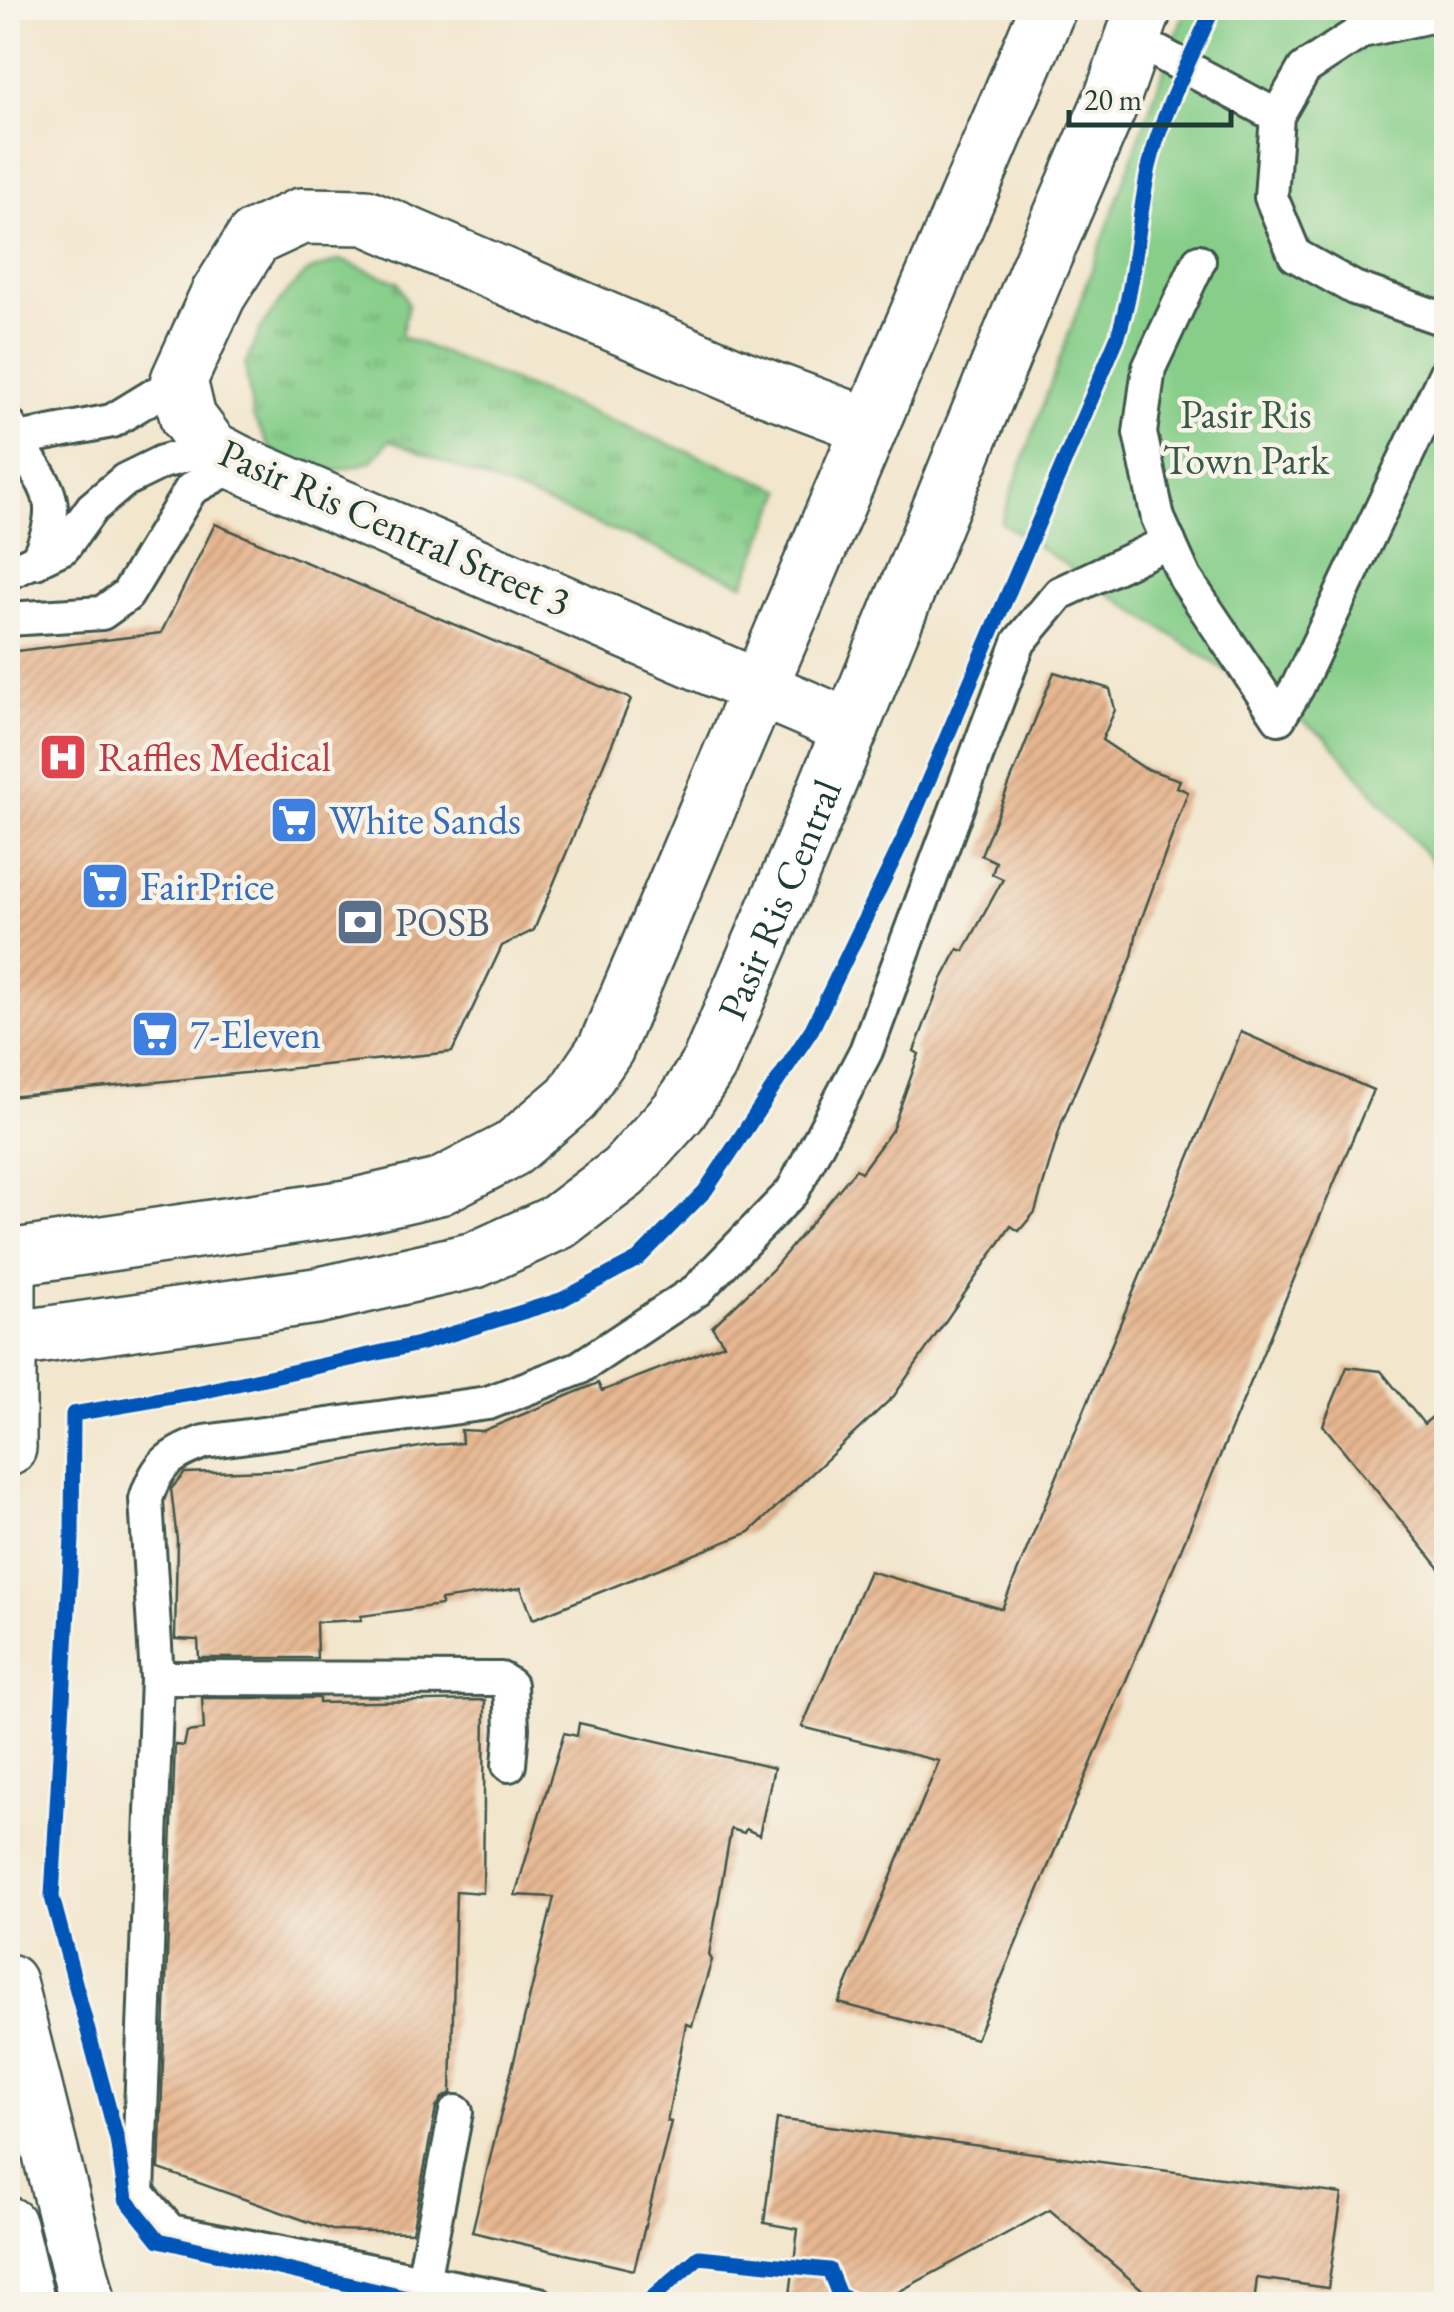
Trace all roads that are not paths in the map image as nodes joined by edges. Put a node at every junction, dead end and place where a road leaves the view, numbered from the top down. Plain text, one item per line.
1 (1048, 8) edge
2 (1446, 18) edge
3 (1139, 23) edge
4 (1276, 116) junction
5 (1200, 261) dead end
6 (1446, 320) edge
7 (1446, 372) edge
8 (179, 380) junction
9 (869, 426) junction
10 (10, 434) edge
11 (224, 456) junction
12 (1169, 542) junction
13 (22, 568) edge
14 (8, 618) edge
15 (757, 688) junction
16 (851, 728) junction
17 (8, 1258) edge
18 (8, 1340) edge
19 (8, 1448) edge
20 (157, 1678) junction
21 (510, 1765) dead end
22 (8, 1982) edge
23 (456, 2112) dead end
24 (8, 2225) edge
25 (423, 2281) junction
26 (27, 2304) edge
27 (88, 2304) edge
28 (539, 2304) edge

1 - 9 street
2 - 4 lane
3 - 4 lane
3 - 16 street, Pasir Ris Central
4 - 6 lane
5 - 12 lane
7 - 12 lane
8 - 9 street
8 - 10 lane
8 - 11 street, Pasir Ris Central Street 3
9 - 15 street
10 - 13 lane
11 - 13 lane
11 - 14 lane
11 - 15 street, Pasir Ris Central Street 3
12 - 20 lane
15 - 16 street, Pasir Ris Central Street 3
15 - 17 street
16 - 18 street, Pasir Ris Central
17 - 18 street
18 - 19 street
20 - 21 lane
20 - 25 lane
22 - 27 street
23 - 25 lane
24 - 26 street
25 - 28 lane

